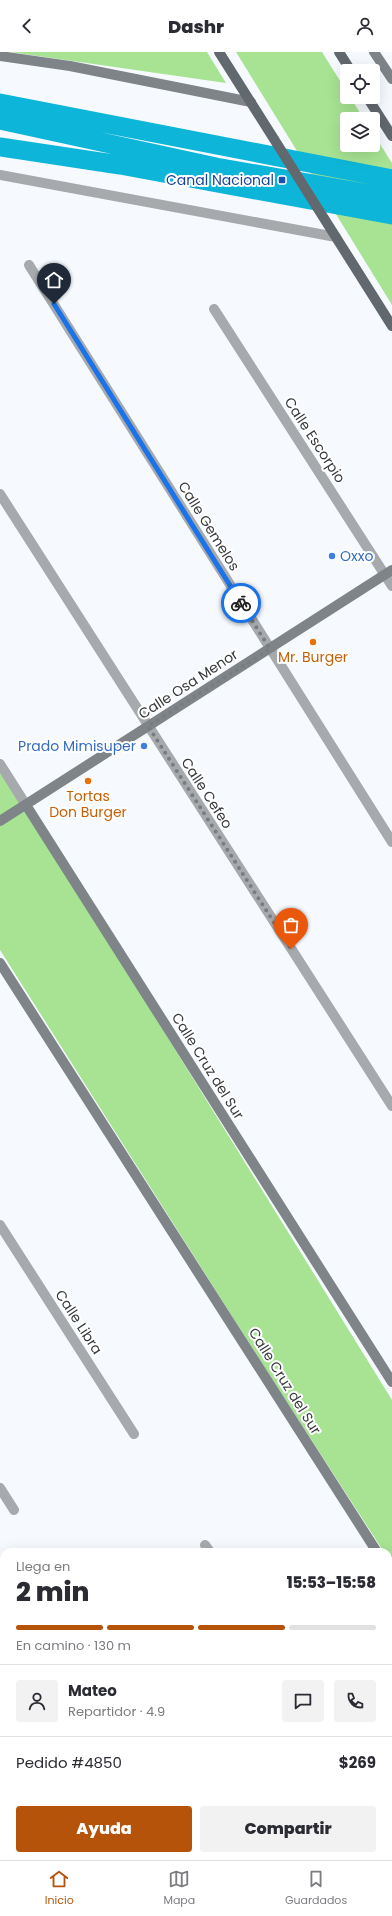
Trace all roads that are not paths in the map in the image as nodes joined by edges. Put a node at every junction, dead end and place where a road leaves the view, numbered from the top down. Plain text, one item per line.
1 (219, 52) edge
2 (339, 52) edge
3 (374, 52) edge
4 (0, 56) edge
5 (347, 64) edge
6 (392, 79) edge
7 (251, 102) junction
8 (372, 104) edge
9 (392, 136) edge
10 (0, 175) edge
11 (336, 237) junction
12 (29, 265) dead end
13 (214, 309) dead end
14 (392, 326) edge
15 (0, 494) edge
16 (389, 573) edge
17 (392, 586) edge
18 (270, 649) junction
19 (148, 726) junction
20 (0, 764) edge
21 (26, 805) junction
22 (0, 821) edge
23 (392, 842) edge
24 (0, 963) edge
25 (392, 1106) edge
26 (0, 1224) edge
27 (392, 1382) edge
28 (134, 1434) dead end
29 (0, 1488) edge
30 (14, 1510) dead end
31 (374, 1548) edge

1 - 7 main road
2 - 5 main road
3 - 6 street
4 - 7 street
7 - 11 main road
8 - 9 main road
10 - 11 street
11 - 14 main road
12 - 18 street, Calle Gemelos
13 - 16 street, Calle Escorpio
15 - 19 street, Calle Cefeo
16 - 17 street, Calle Escorpio
16 - 18 street, Calle Osa Menor
18 - 19 street, Calle Osa Menor
18 - 23 street, Calle Gemelos
19 - 21 street, Calle Osa Menor
19 - 25 street, Calle Cefeo
20 - 21 street, Calle Cruz del Sur
21 - 22 street, Calle Osa Menor
21 - 27 street, Calle Cruz del Sur
24 - 31 street, Calle Cruz del Sur
26 - 28 street, Calle Libra
29 - 30 street

